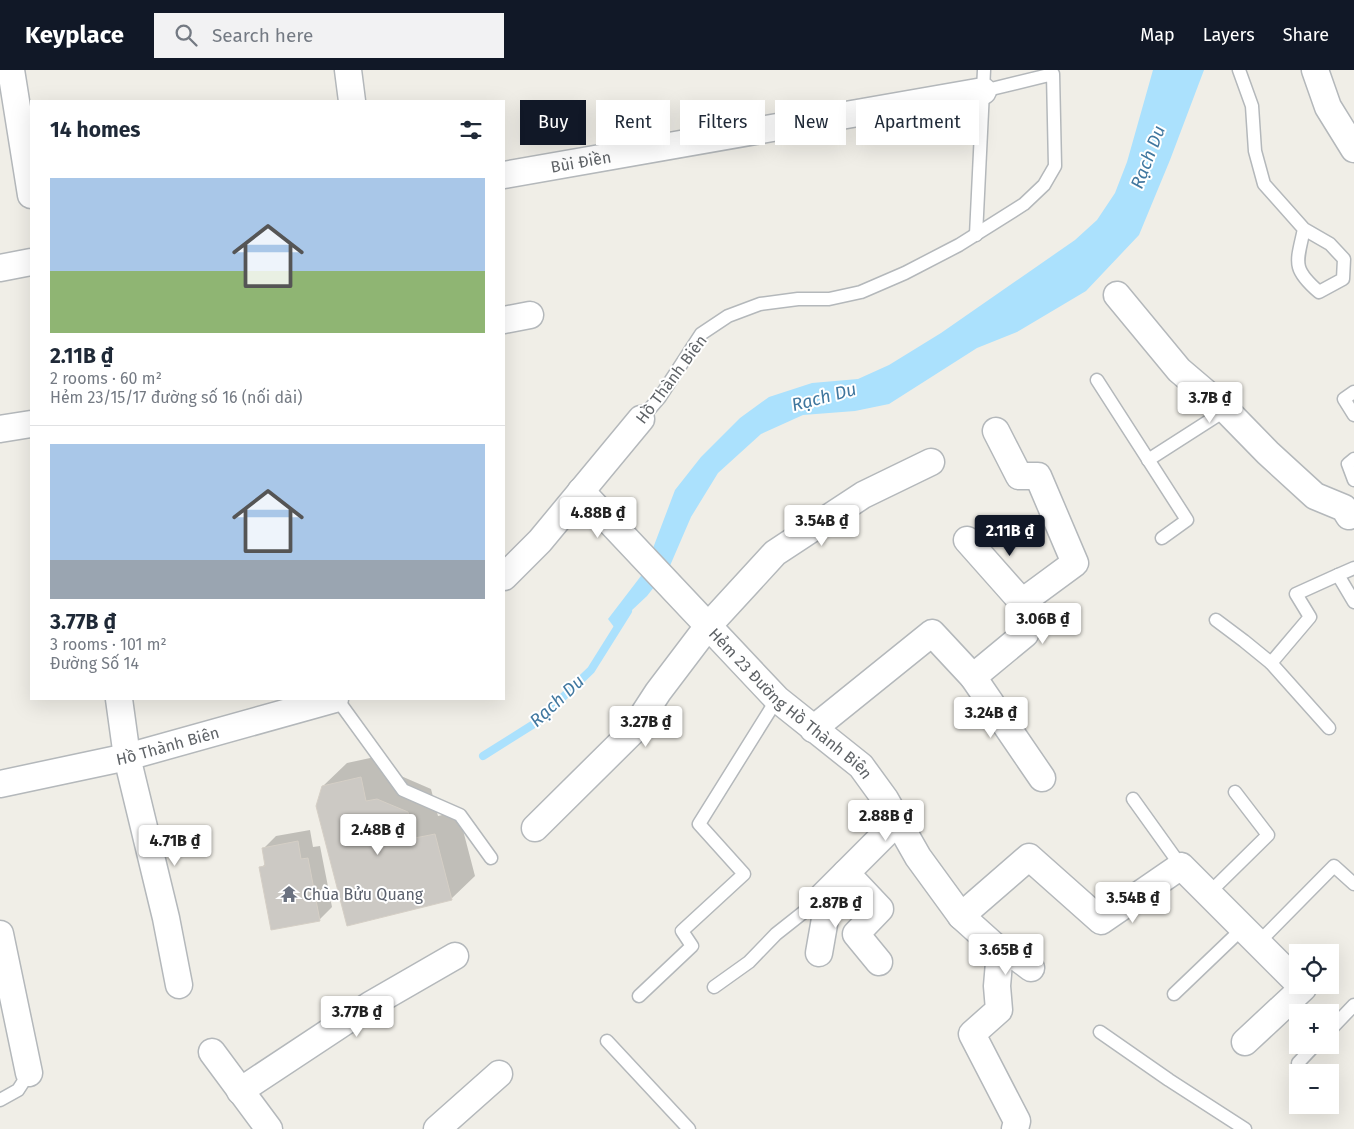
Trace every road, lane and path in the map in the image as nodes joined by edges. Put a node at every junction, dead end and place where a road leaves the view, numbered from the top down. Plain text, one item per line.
1 (11, 70) edge
2 (348, 70) edge
3 (1239, 70) edge
4 (1315, 70) edge
5 (983, 80) edge
6 (352, 100) edge
7 (1354, 149) edge
8 (505, 175) edge
9 (30, 189) edge
10 (1304, 229) junction
11 (976, 235) junction
12 (30, 262) edge
13 (0, 268) edge
14 (1118, 295) dead end
15 (530, 316) dead end
16 (505, 320) edge
17 (1097, 380) dead end
18 (1354, 392) edge
19 (1226, 410) junction
20 (1354, 415) edge
21 (641, 419) joint
22 (30, 424) edge
23 (0, 429) edge
24 (996, 431) dead end
25 (1354, 459) edge
26 (1148, 460) junction
27 (931, 462) dead end
28 (1354, 480) edge
29 (582, 491) junction
30 (1352, 517) edge
31 (1162, 538) dead end
32 (966, 540) dead end
33 (1354, 568) edge
34 (1338, 575) junction
35 (505, 576) edge
36 (1022, 602) junction
37 (1354, 602) edge
38 (1216, 620) dead end
39 (708, 626) junction
40 (1271, 664) junction
41 (974, 677) junction
42 (777, 699) junction
43 (119, 700) edge
44 (332, 700) edge
45 (337, 700) edge
46 (1329, 728) dead end
47 (814, 729) junction
48 (127, 757) junction
49 (1042, 778) dead end
50 (0, 784) edge
51 (1235, 792) dead end
52 (1133, 799) dead end
53 (898, 821) junction
54 (535, 828) dead end
55 (491, 858) dead end
56 (1181, 866) junction
57 (846, 873) junction
58 (1354, 884) edge
59 (1208, 894) junction
60 (819, 900) junction
61 (960, 916) junction
62 (0, 934) edge
63 (1251, 936) junction
64 (1000, 951) junction
65 (819, 953) dead end
66 (455, 956) dead end
67 (880, 962) dead end
68 (1031, 968) dead end
69 (1289, 974) edge
70 (179, 985) dead end
71 (714, 987) dead end
72 (1174, 994) dead end
73 (1297, 994) edge
74 (639, 996) dead end
75 (1354, 1005) edge
76 (1339, 1021) edge
77 (1100, 1032) dead end
78 (607, 1041) dead end
79 (1245, 1042) dead end
80 (212, 1052) dead end
81 (1306, 1054) edge
82 (1298, 1063) dead end
83 (29, 1073) joint
84 (499, 1074) dead end
85 (240, 1091) junction
86 (0, 1100) edge
87 (269, 1129) edge
88 (437, 1129) edge
89 (689, 1129) edge
90 (1015, 1129) edge
91 (1245, 1129) edge

1 - 9 street
2 - 6 street
3 - 10 lane
4 - 7 street
5 - 8 street, Bùi Điền
5 - 11 lane
5 - 11 lane, Hồ Thành Biên
10 - 10 lane
11 - 21 lane, Hồ Thành Biên
12 - 13 street
14 - 19 street
15 - 16 street
17 - 26 lane
18 - 20 lane
19 - 26 lane
19 - 30 street
21 - 29 street, Hồ Thành Biên
22 - 23 street
24 - 36 street
25 - 28 lane
26 - 31 lane
27 - 39 street
29 - 35 street, Hồ Thành Biên
29 - 39 street, Hẻm 23 Đường Hồ Thành Biên
32 - 36 street
33 - 34 lane
34 - 37 lane
34 - 40 lane
36 - 41 street
38 - 40 lane
39 - 42 street, Hẻm 23 Đường Hồ Thành Biên
39 - 54 street
40 - 46 lane
41 - 47 street
41 - 49 street
42 - 47 street, Hẻm 23 Đường Hồ Thành Biên
42 - 74 lane
43 - 48 street
44 - 48 street, Hồ Thành Biên
45 - 55 lane
47 - 53 street, Hẻm 23 Đường Hồ Thành Biên
48 - 50 street, Hồ Thành Biên
48 - 70 street
51 - 59 lane
52 - 56 lane
53 - 57 street
53 - 61 street, Hẻm 23 Đường Hồ Thành Biên
56 - 59 street
56 - 61 street
57 - 60 street
57 - 67 street
58 - 63 lane
59 - 63 street
60 - 65 street
60 - 71 lane
61 - 64 street, Hẻm 23 Đường Hồ Thành Biên
62 - 83 street
63 - 69 street
63 - 72 lane
64 - 68 street, Hẻm 23 Đường Hồ Thành Biên
64 - 90 street
66 - 85 street
73 - 79 street
75 - 76 lane
77 - 91 lane
78 - 89 lane
80 - 85 street
81 - 82 lane
83 - 86 lane
84 - 88 street
85 - 87 street

